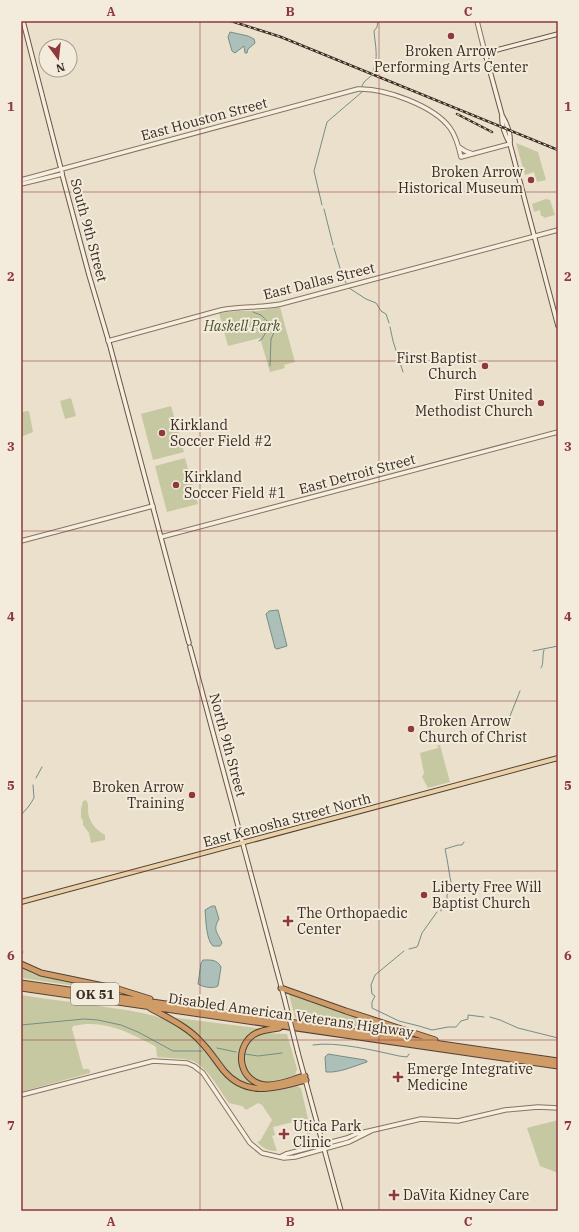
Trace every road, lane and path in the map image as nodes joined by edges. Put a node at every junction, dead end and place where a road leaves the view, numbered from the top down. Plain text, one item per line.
1 (23, 21) edge
2 (477, 21) edge
3 (558, 34) edge
4 (485, 53) junction
5 (510, 144) junction
6 (458, 146) junction
7 (473, 154) junction
8 (61, 169) junction
9 (62, 174) junction
10 (21, 180) edge
11 (21, 184) edge
12 (558, 230) edge
13 (534, 236) junction
14 (558, 326) edge
15 (108, 340) junction
16 (558, 432) edge
17 (136, 444) joint
18 (152, 506) junction
19 (161, 538) junction
20 (21, 541) edge
21 (558, 758) edge
22 (243, 844) junction
23 (21, 902) edge
24 (21, 964) edge
25 (21, 983) edge
26 (21, 988) edge
27 (281, 988) junction
28 (168, 1004) junction
29 (146, 1006) junction
30 (284, 1027) junction
31 (451, 1045) junction
32 (558, 1061) edge
33 (558, 1066) edge
34 (305, 1078) junction
35 (21, 1095) edge
36 (558, 1108) edge
37 (371, 1131) junction
38 (323, 1144) junction
39 (324, 1149) junction
40 (280, 1157) junction
41 (341, 1211) edge

1 - 8 street, South 9th Street
2 - 4 street
3 - 4 street
4 - 5 street
5 - 7 street
5 - 13 street
6 - 7 street
6 - 7 street, East Houston Street
6 - 8 street, East Houston Street
8 - 9 street, South 9th Street
8 - 10 street, East Houston Street
9 - 11 street
9 - 15 street, South 9th Street
12 - 13 street, East Dallas Street
13 - 14 street
13 - 15 street, East Dallas Street
15 - 17 street, South 9th Street
16 - 19 street, East Detroit Street
17 - 18 street, North 9th Street
18 - 19 street, North 9th Street
18 - 20 street
19 - 22 street, North 9th Street
21 - 22 main road, East Kenosha Street North
22 - 23 main road, East Kenosha Street North
22 - 27 street, North 9th Street
24 - 28 highway
25 - 28 highway, Disabled American Veterans Highway / OK 51
26 - 29 highway, Disabled American Veterans Highway / OK 51
27 - 31 highway
27 - 34 street, North 9th Street, bridge
28 - 31 highway, Disabled American Veterans Highway / OK 51
29 - 30 highway, Disabled American Veterans Highway / OK 51
29 - 34 highway
30 - 33 highway, Disabled American Veterans Highway / OK 51
30 - 34 highway
31 - 32 highway, Disabled American Veterans Highway / OK 51
34 - 38 street
35 - 40 street
36 - 37 street
37 - 38 street
37 - 39 street
38 - 39 street
38 - 40 street
39 - 40 street
39 - 41 street

